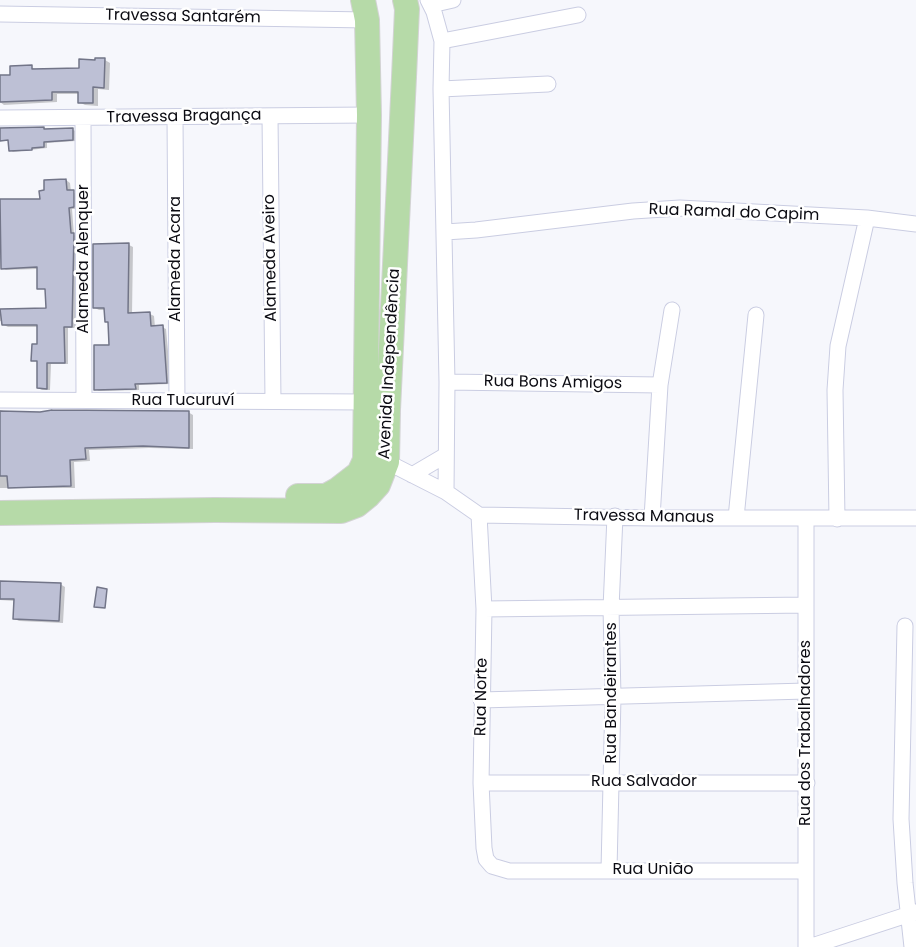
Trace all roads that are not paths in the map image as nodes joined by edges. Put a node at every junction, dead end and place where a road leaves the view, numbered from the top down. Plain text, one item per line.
1 (405, 0) edge
2 (453, 0) edge
3 (429, 3) edge
4 (365, 10) edge
5 (0, 14) edge
6 (578, 15) dead end
7 (442, 41) junction
8 (548, 84) dead end
9 (441, 89) junction
10 (369, 115) junction
11 (270, 116) junction
12 (175, 117) junction
13 (0, 118) edge
14 (83, 118) junction
15 (867, 218) junction
16 (916, 224) edge
17 (445, 231) junction
18 (672, 310) dead end
19 (756, 315) dead end
20 (447, 382) junction
21 (660, 385) junction
22 (0, 400) edge
23 (84, 400) junction
24 (177, 401) junction
25 (273, 401) junction
26 (367, 402) junction
27 (446, 455) junction
28 (387, 462) junction
29 (412, 475) junction
30 (446, 492) junction
31 (0, 499) edge
32 (0, 513) edge
33 (479, 514) junction
34 (615, 516) junction
35 (652, 518) junction
36 (736, 518) junction
37 (916, 518) edge
38 (806, 519) junction
39 (837, 519) junction
40 (806, 605) junction
41 (611, 608) junction
42 (484, 609) junction
43 (905, 626) dead end
44 (806, 691) junction
45 (613, 697) junction
46 (481, 700) junction
47 (612, 782) junction
48 (481, 783) junction
49 (807, 783) junction
50 (502, 870) joint
51 (609, 870) junction
52 (805, 871) junction
53 (912, 914) edge
54 (808, 947) edge
55 (912, 947) edge

1 - 28 main road, Avenida Independência
2 - 3 street
3 - 7 street
4 - 5 street, Travessa Santarém
4 - 10 main road, Avenida Independência
6 - 7 street
7 - 9 street
8 - 9 street
9 - 17 street
10 - 11 street, Travessa Bragança
10 - 26 main road, Avenida Independência
11 - 12 street, Travessa Bragança
11 - 25 street, Alameda Aveiro
12 - 14 street, Travessa Bragança
12 - 24 street, Alameda Acara
13 - 14 street, Travessa Bragança
14 - 23 street, Alameda Alenquer
15 - 16 street, Rua Ramal do Capim
15 - 17 street, Rua Ramal do Capim
15 - 39 street
17 - 20 street
18 - 21 street
19 - 36 street
20 - 21 street, Rua Bons Amigos
20 - 27 street
21 - 35 street
22 - 23 street, Rua Tucuruví
23 - 24 street, Rua Tucuruví
24 - 25 street, Rua Tucuruví
25 - 26 street, Rua Tucuruví
26 - 31 main road, Avenida Independência
27 - 29 street
27 - 30 street
28 - 29 street
28 - 32 main road, Avenida Independência
29 - 30 street
30 - 33 street
33 - 34 street, Travessa Manaus
33 - 42 street, Rua Norte
34 - 35 street, Travessa Manaus
34 - 41 street, Rua Bandeirantes
35 - 36 street, Travessa Manaus
36 - 38 street, Travessa Manaus
37 - 39 street, Travessa Manaus
38 - 39 street, Travessa Manaus
38 - 40 street, Rua dos Trabalhadores
40 - 41 street
40 - 44 street, Rua dos Trabalhadores
41 - 42 street
41 - 45 street, Rua Bandeirantes
42 - 46 street, Rua Norte
43 - 53 street
44 - 45 street
44 - 49 street, Rua dos Trabalhadores
45 - 46 street
45 - 47 street, Rua Bandeirantes
46 - 48 street, Rua Norte
47 - 48 street, Rua Salvador
47 - 49 street, Rua Salvador
47 - 51 street, Rua Bandeirantes
48 - 50 street, Rua Norte
49 - 52 street, Rua dos Trabalhadores
50 - 51 street, Rua União
51 - 52 street, Rua União
52 - 54 street, Rua dos Trabalhadores
53 - 54 street
53 - 55 street

